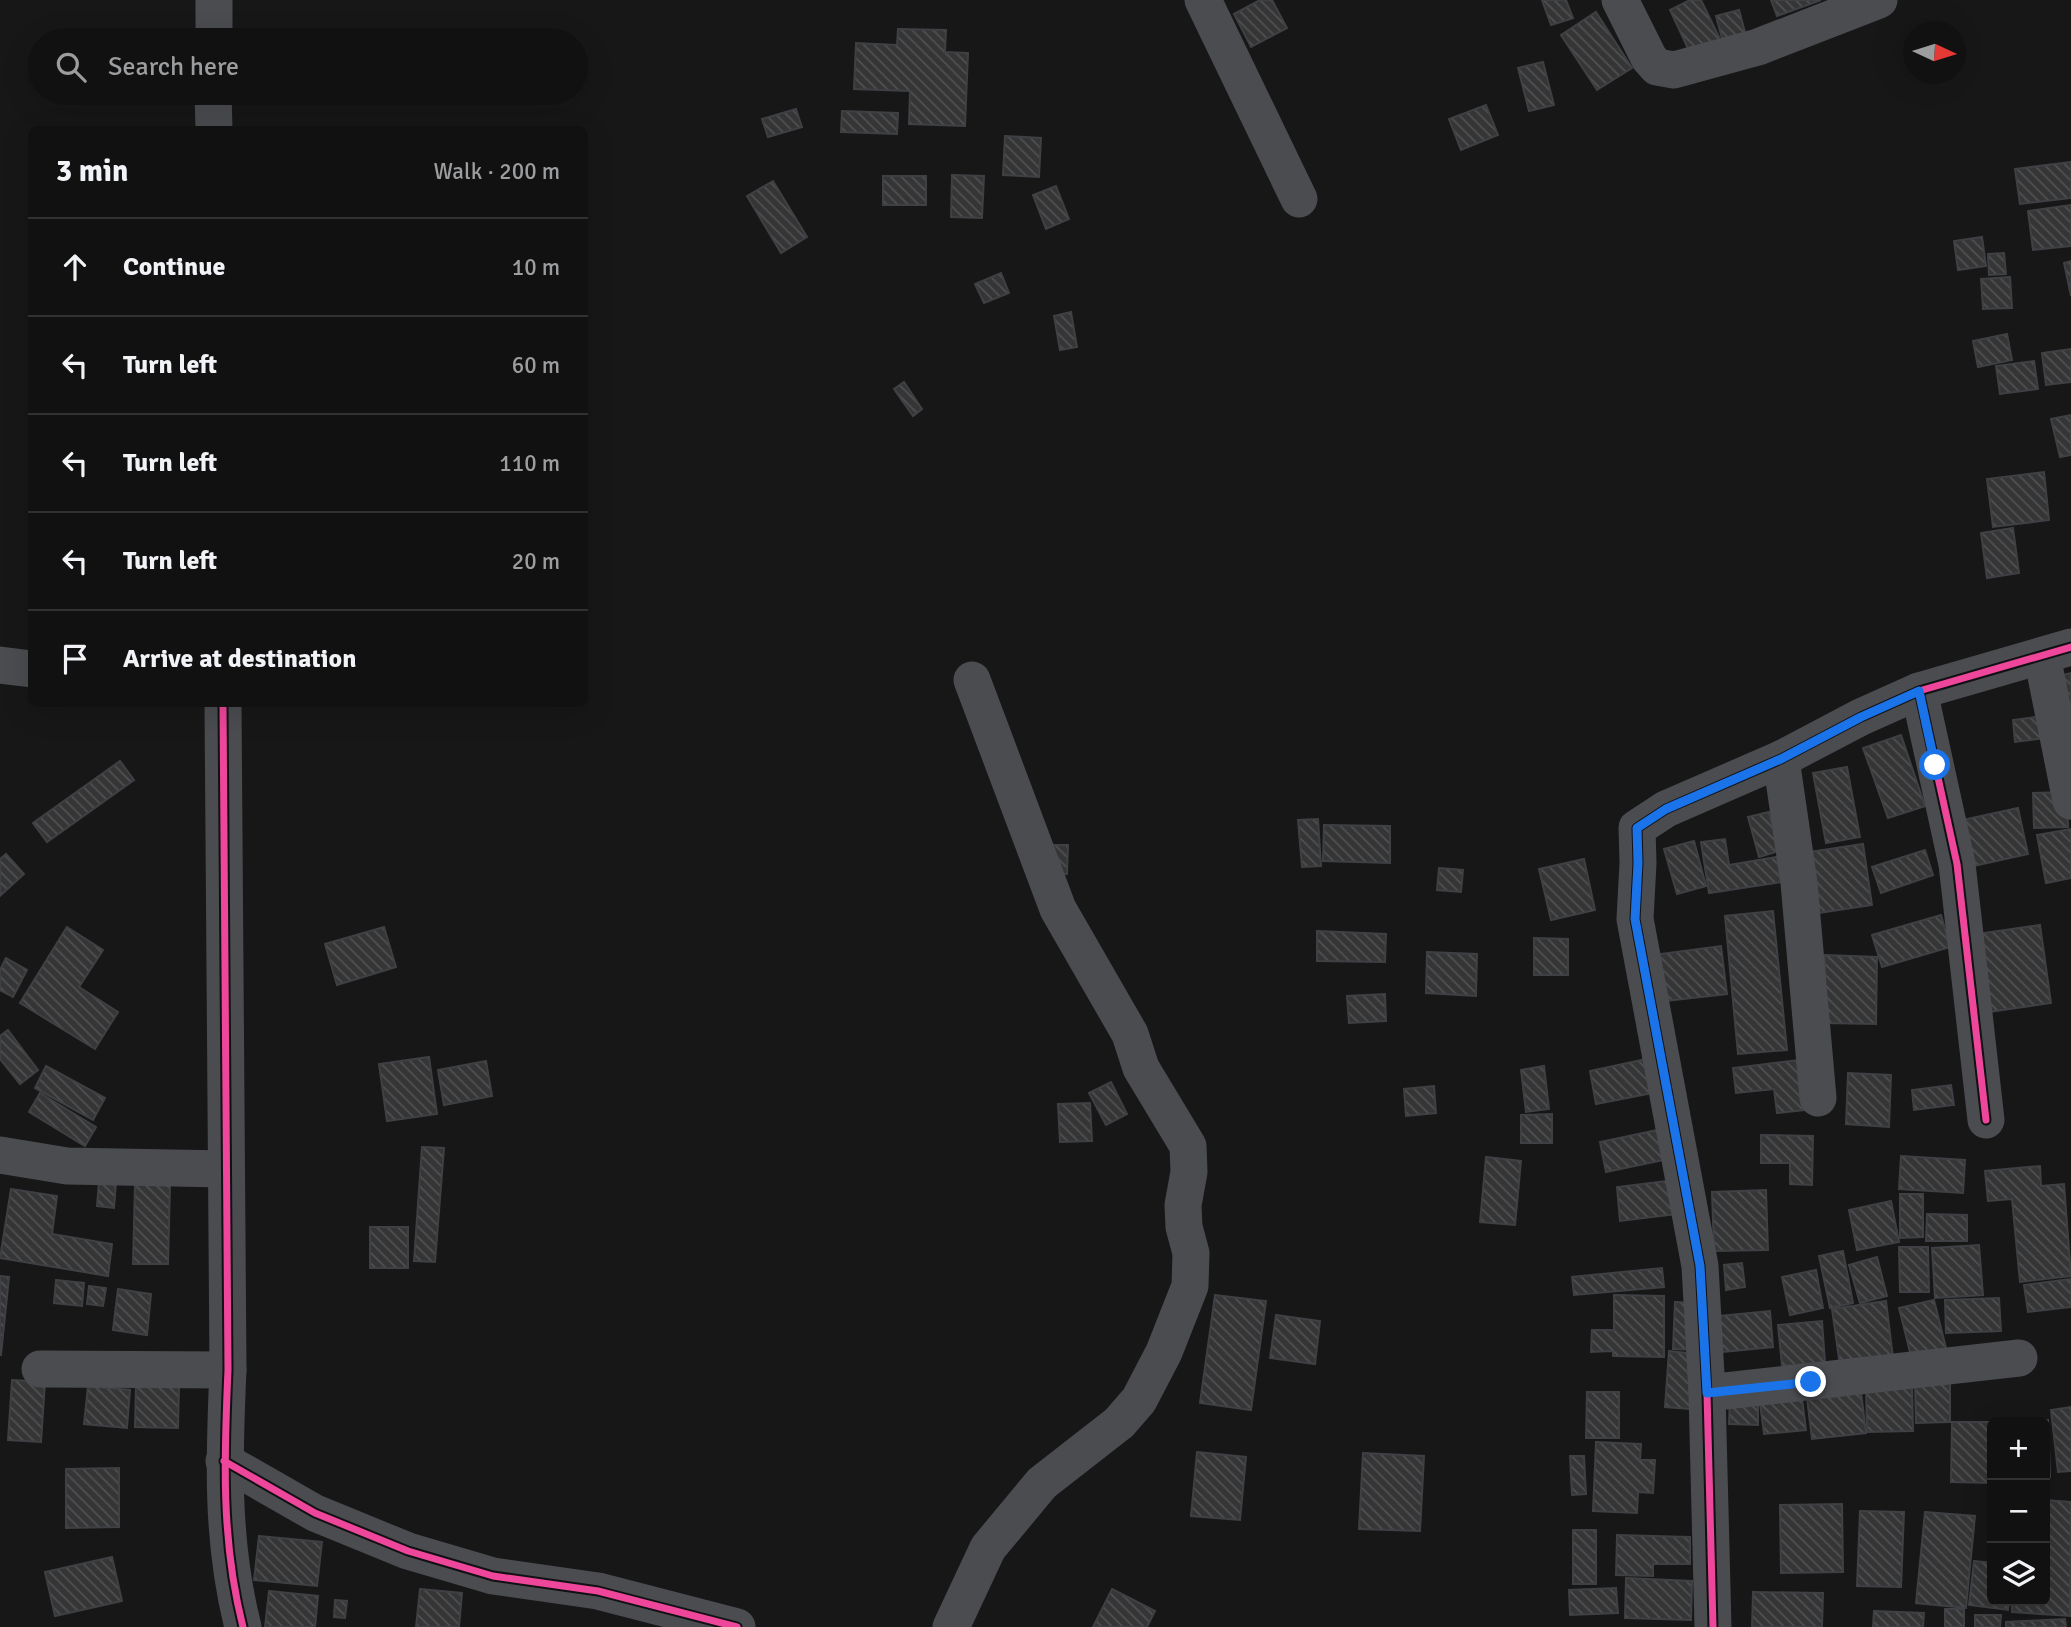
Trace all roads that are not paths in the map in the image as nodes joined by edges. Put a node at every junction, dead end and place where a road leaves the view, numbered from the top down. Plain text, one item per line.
1 (214, 0) edge
2 (1203, 0) edge
3 (1620, 0) edge
4 (1880, 0) edge
5 (214, 28) edge
6 (213, 105) edge
7 (214, 126) edge
8 (1299, 199) dead end
9 (2057, 651) edge
10 (0, 665) edge
11 (28, 668) edge
12 (972, 680) dead end
13 (1919, 691) junction
14 (223, 707) edge
15 (1781, 759) junction
16 (2071, 801) edge
17 (1818, 1098) dead end
18 (1986, 1120) dead end
19 (0, 1155) edge
20 (226, 1169) junction
21 (2019, 1358) dead end
22 (40, 1368) dead end
23 (228, 1370) junction
24 (1707, 1393) junction
25 (224, 1461) junction
26 (243, 1627) edge
27 (737, 1627) edge
28 (951, 1627) edge
29 (1713, 1627) edge

1 - 5 street
2 - 8 street
3 - 4 street
6 - 7 street
9 - 13 street
9 - 16 street
10 - 11 street
12 - 28 street
13 - 15 street
13 - 18 street
14 - 20 street
15 - 17 street
15 - 24 street
19 - 20 street
20 - 23 street
21 - 24 street
22 - 23 street
23 - 25 street
24 - 29 street
25 - 26 street
25 - 27 street

